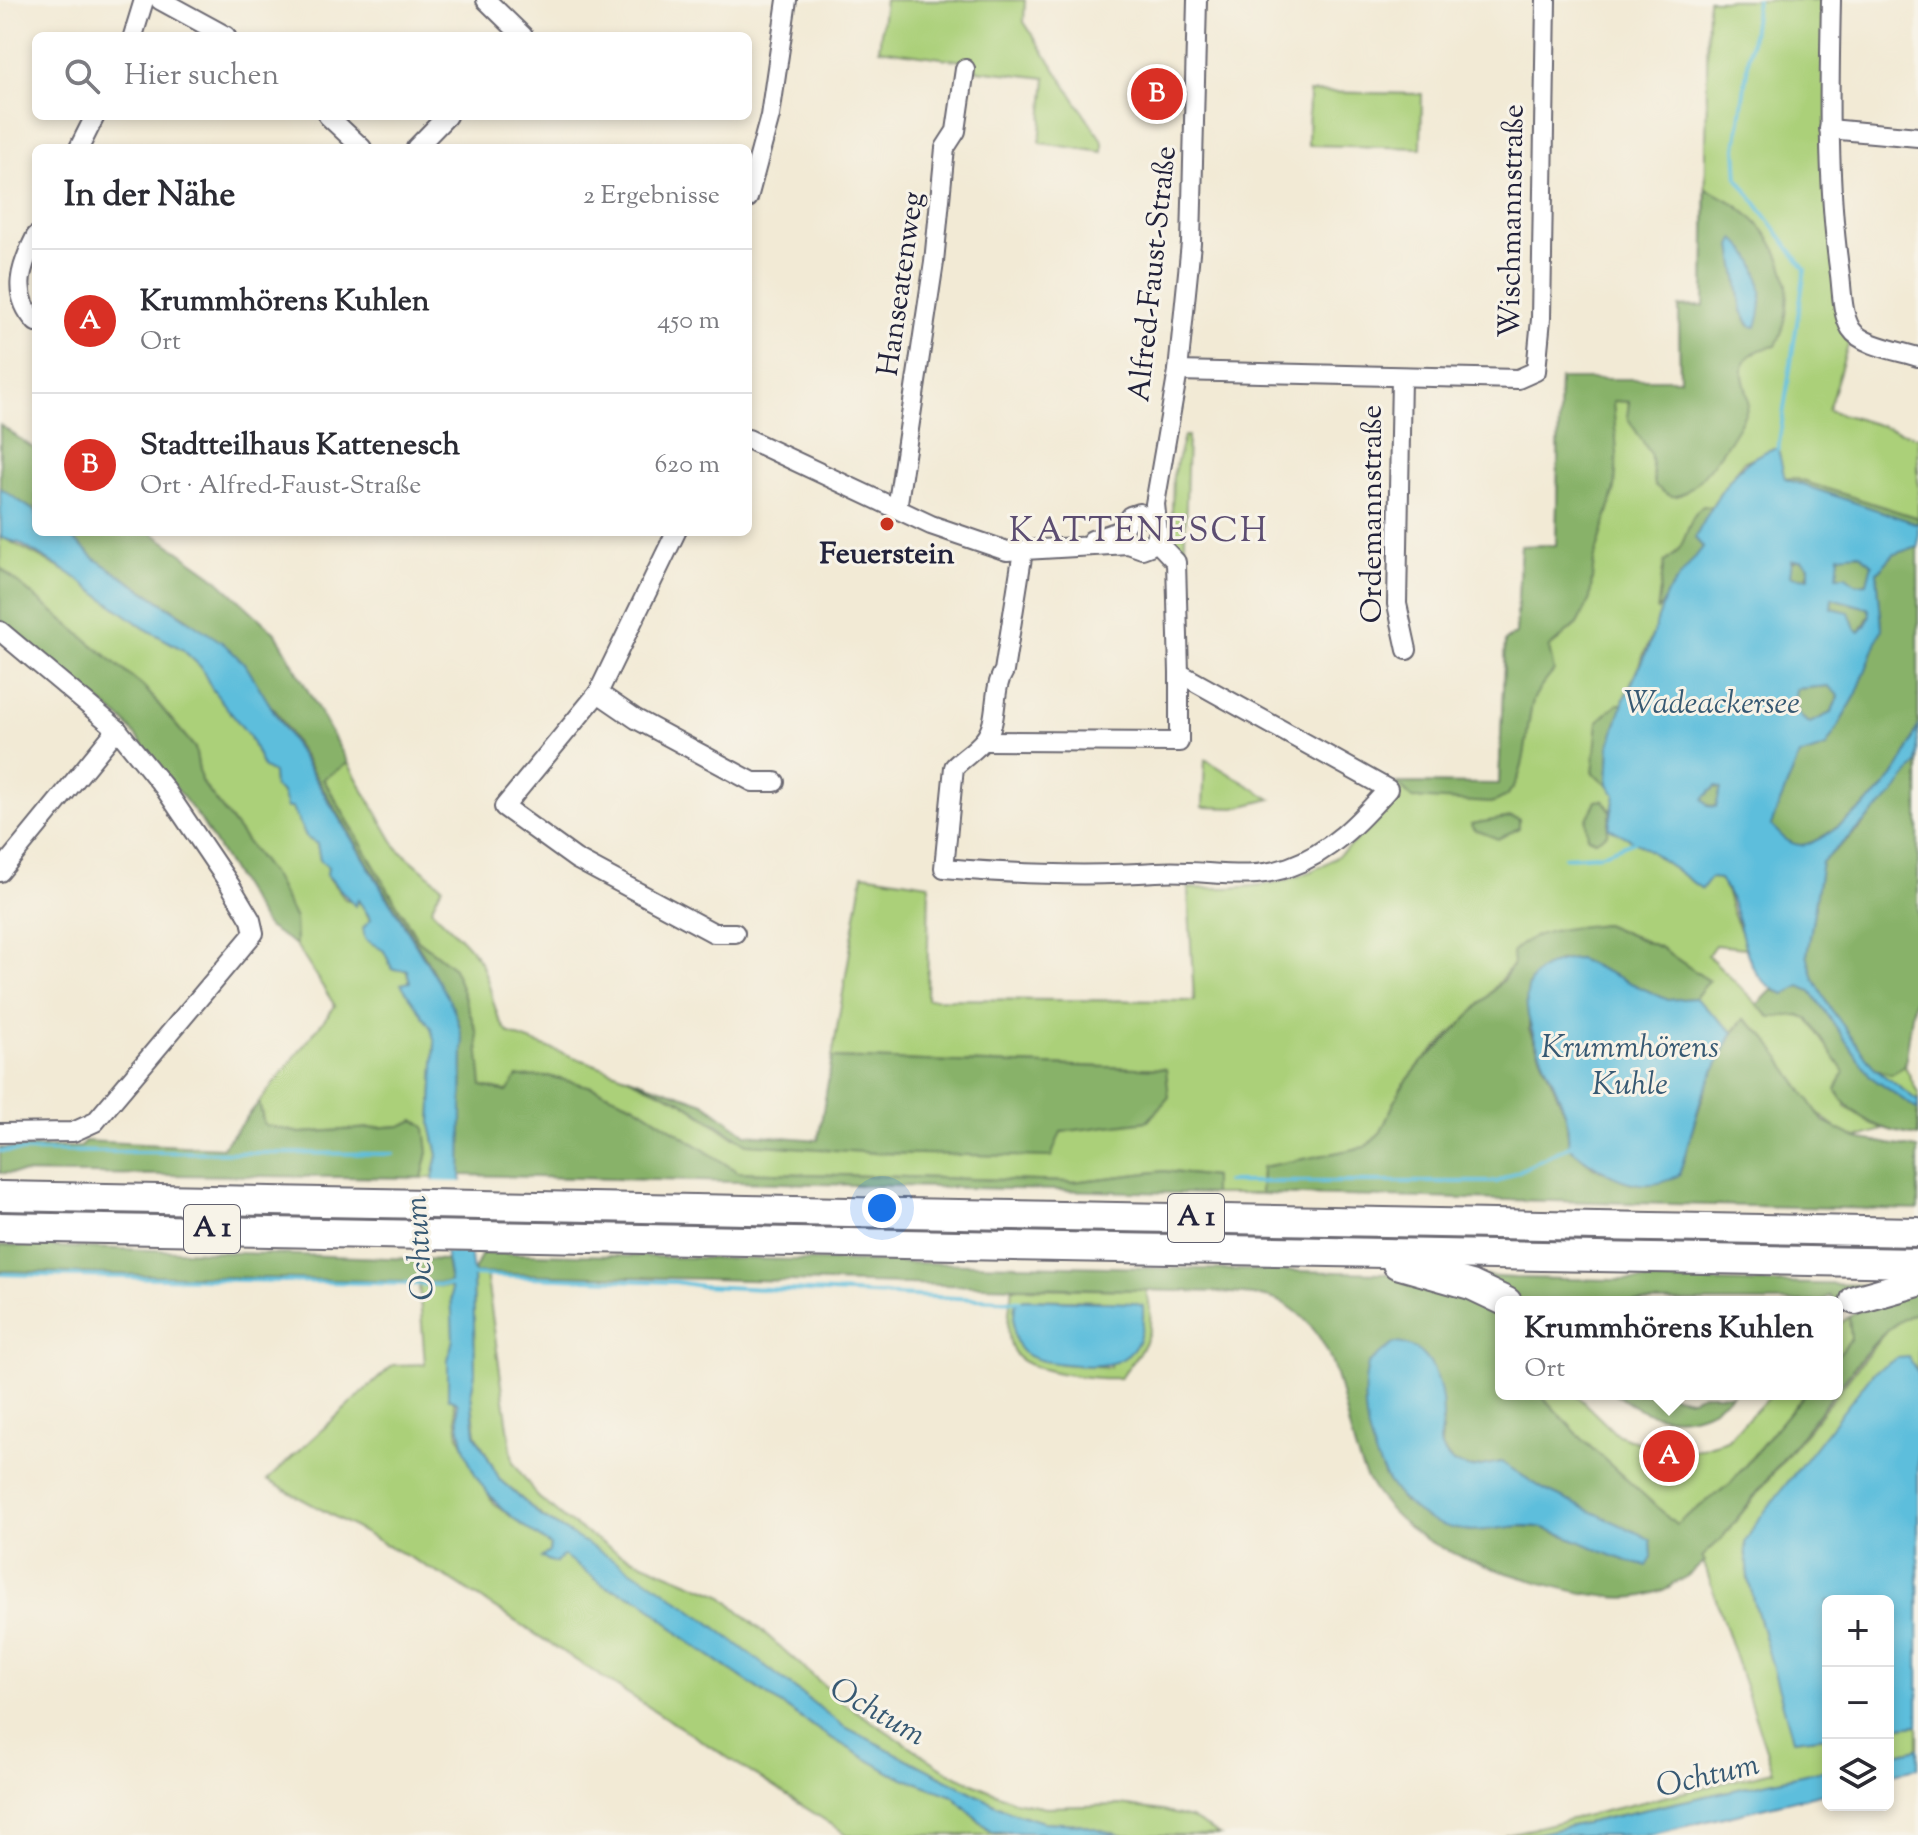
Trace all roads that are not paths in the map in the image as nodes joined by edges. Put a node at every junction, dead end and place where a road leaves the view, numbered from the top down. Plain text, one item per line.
1 (144, 0) edge
2 (160, 0) edge
3 (486, 0) edge
4 (787, 0) edge
5 (1197, 0) edge
6 (1546, 0) edge
7 (1831, 0) edge
8 (134, 32) edge
9 (219, 32) edge
10 (519, 32) edge
11 (965, 69) dead end
12 (93, 120) edge
13 (332, 120) edge
14 (443, 120) edge
15 (1829, 129) junction
16 (1918, 137) edge
17 (81, 144) edge
18 (358, 144) edge
19 (420, 144) edge
20 (752, 183) edge
21 (32, 245) edge
22 (32, 317) edge
23 (1918, 357) edge
24 (1178, 371) junction
25 (1401, 377) junction
26 (752, 441) edge
27 (897, 509) junction
28 (1147, 517) junction
29 (674, 536) edge
30 (1125, 537) junction
31 (1156, 541) junction
32 (1023, 551) junction
33 (0, 631) edge
34 (1407, 650) dead end
35 (1179, 673) junction
36 (598, 693) junction
37 (117, 729) junction
38 (984, 741) junction
39 (775, 782) dead end
40 (0, 872) edge
41 (735, 933) dead end
42 (0, 1133) edge
43 (0, 1196) edge
44 (0, 1227) edge
45 (1918, 1232) edge
46 (1342, 1252) junction
47 (1918, 1263) edge
48 (1918, 1282) edge
49 (1495, 1297) edge
50 (1855, 1300) dead end

1 - 8 street
2 - 9 street
3 - 10 street
4 - 20 street
5 - 24 street, Alfred-Faust-Straße
6 - 25 street, Wischmannstraße
7 - 15 street
11 - 27 street, Hanseatenweg
12 - 17 street
13 - 18 street
14 - 19 street
15 - 16 street
15 - 23 street
21 - 22 street
24 - 25 street, Wischmannstraße
24 - 28 street, Alfred-Faust-Straße
25 - 34 street, Ordemannstraße
26 - 27 street, Alfred-Faust-Straße
27 - 32 street, Alfred-Faust-Straße
28 - 30 street, Alfred-Faust-Straße
28 - 31 street, Alfred-Faust-Straße
29 - 36 street
30 - 31 street, Alfred-Faust-Straße
30 - 32 street, Alfred-Faust-Straße
31 - 35 street
32 - 38 street
33 - 37 street
35 - 38 street
35 - 38 street
36 - 39 street
36 - 41 street
37 - 40 street
37 - 42 street
43 - 45 highway, A 1
44 - 46 highway, A 1
46 - 47 highway, A 1
46 - 49 highway
48 - 50 highway

